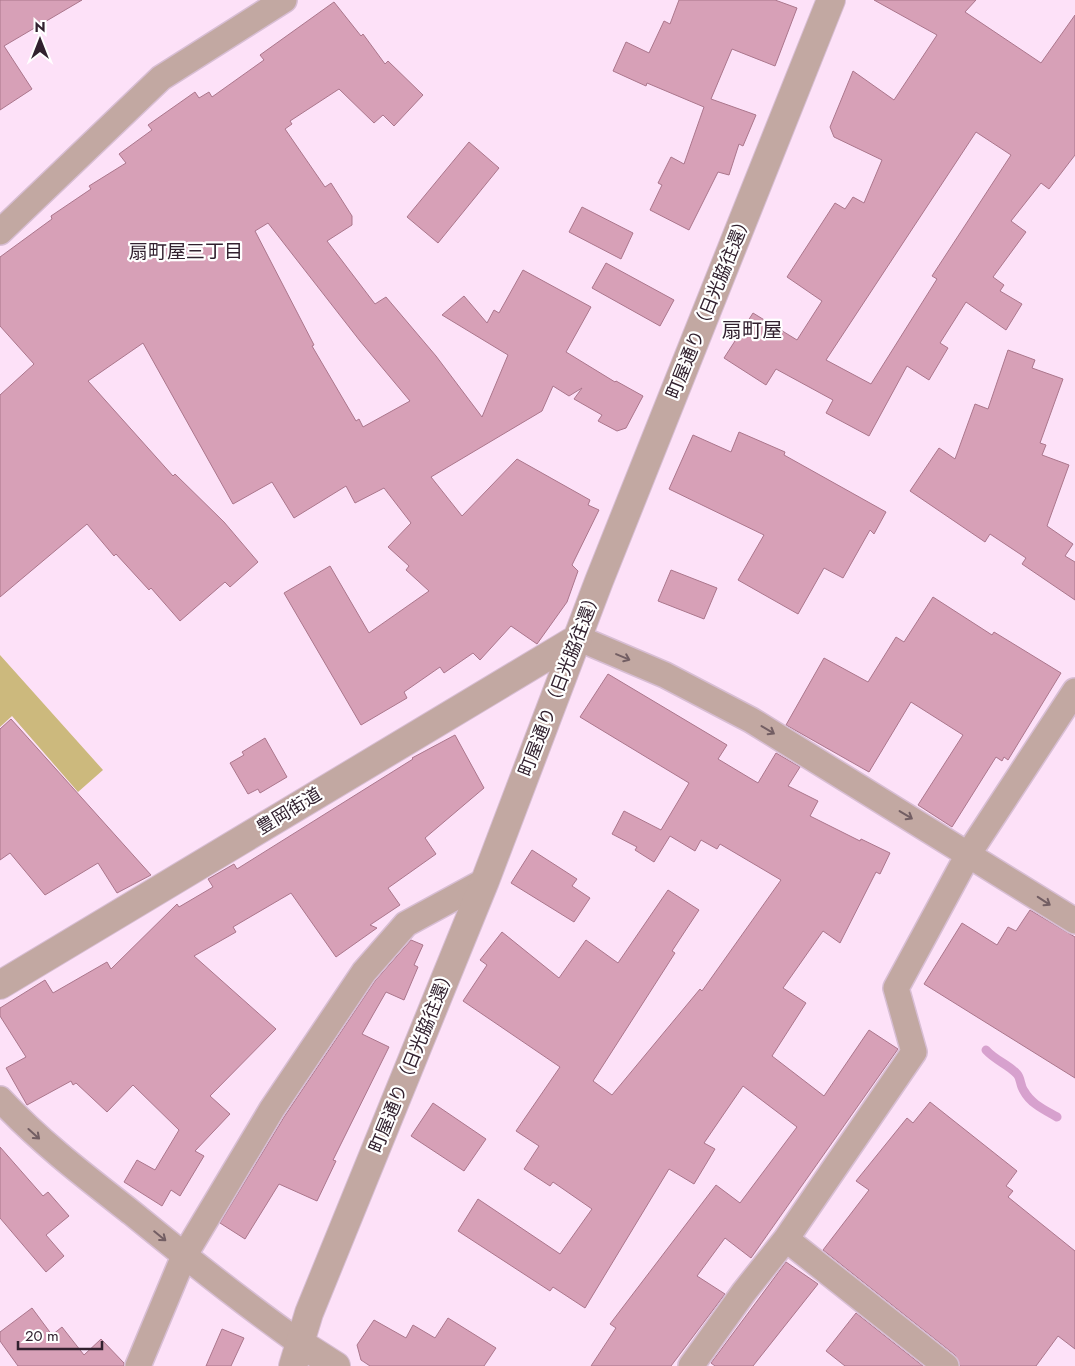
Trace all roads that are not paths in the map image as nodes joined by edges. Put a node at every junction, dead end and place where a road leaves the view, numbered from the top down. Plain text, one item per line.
1 (284, 0) edge
2 (830, 0) edge
3 (0, 232) edge
4 (578, 638) junction
5 (1075, 691) edge
6 (969, 853) junction
7 (485, 881) junction
8 (1075, 921) edge
9 (0, 985) edge
10 (0, 1099) edge
11 (786, 1239) junction
12 (184, 1256) junction
13 (296, 1354) edge
14 (138, 1366) edge
15 (336, 1366) edge
16 (691, 1366) edge
17 (946, 1366) edge

1 - 3 street
2 - 4 street, 町屋通り（日光脇往還）
4 -> 6 street
4 - 7 street, 町屋通り（日光脇往還）
4 - 9 street, 豊岡街道
5 - 6 street
6 -> 8 street
6 - 11 street
7 - 12 street
7 - 13 street, 町屋通り（日光脇往還）
10 -> 12 street
11 - 16 street
11 - 17 street
12 - 13 street
12 - 14 street
13 - 15 street

